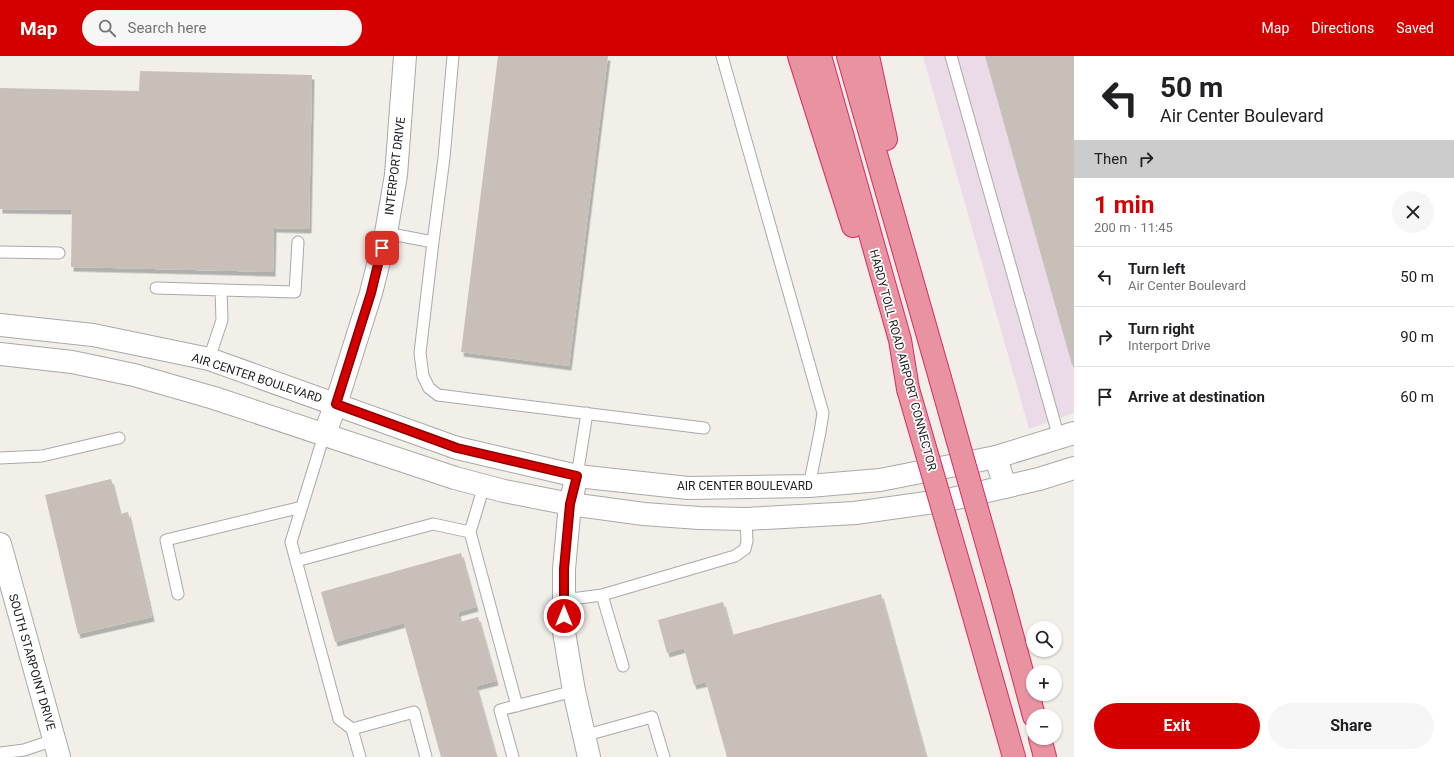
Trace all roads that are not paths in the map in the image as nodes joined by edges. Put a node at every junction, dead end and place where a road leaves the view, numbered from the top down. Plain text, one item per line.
1 (405, 56) edge
2 (453, 56) edge
3 (722, 56) edge
4 (799, 56) edge
5 (820, 56) edge
6 (848, 56) edge
7 (868, 56) edge
8 (951, 56) edge
9 (386, 233) junction
10 (298, 242) dead end
11 (433, 242) junction
12 (0, 252) edge
13 (59, 253) dead end
14 (156, 288) dead end
15 (221, 290) junction
16 (925, 322) junction
17 (0, 325) edge
18 (900, 340) junction
19 (0, 354) edge
20 (209, 359) junction
21 (336, 404) junction
22 (587, 413) junction
23 (704, 428) dead end
24 (324, 435) junction
25 (1067, 435) edge
26 (119, 438) dead end
27 (996, 457) junction
28 (0, 458) edge
29 (1074, 468) edge
30 (577, 476) junction
31 (484, 486) junction
32 (809, 486) junction
33 (1005, 487) junction
34 (570, 504) junction
35 (302, 507) junction
36 (746, 519) junction
37 (470, 532) junction
38 (0, 544) edge
39 (296, 561) junction
40 (178, 594) dead end
41 (602, 595) junction
42 (564, 600) junction
43 (623, 666) dead end
44 (574, 691) junction
45 (517, 706) junction
46 (1032, 709) edge
47 (352, 729) junction
48 (583, 736) junction
49 (1042, 745) edge
50 (56, 749) edge
51 (0, 753) edge
52 (25, 754) edge
53 (360, 757) edge
54 (426, 757) edge
55 (513, 757) edge
56 (589, 757) edge
57 (664, 757) edge
58 (1014, 757) edge
59 (1045, 757) edge

1 - 9 street, INTERPORT DRIVE
2 - 11 lane
3 - 32 lane
4 - 18 highway
5 - 18 highway, HARDY TOLL ROAD AIRPORT CONNECTOR
6 - 16 highway
7 - 16 highway
8 - 25 lane
9 - 11 lane
9 - 21 street, INTERPORT DRIVE
10 - 15 lane
11 - 22 lane
12 - 13 lane
14 - 15 lane
15 - 20 lane
16 - 46 highway, bridge
17 - 20 street, AIR CENTER BOULEVARD
18 - 58 highway, HARDY TOLL ROAD AIRPORT CONNECTOR, bridge
19 - 24 street
20 - 21 street, AIR CENTER BOULEVARD
21 - 24 street, INTERPORT DRIVE
21 - 30 street, AIR CENTER BOULEVARD
22 - 23 lane
22 - 30 lane
24 - 31 street
24 - 35 lane
25 - 27 street, AIR CENTER BOULEVARD
26 - 28 lane
27 - 32 street, AIR CENTER BOULEVARD
27 - 33 street
29 - 33 street
30 - 32 street, AIR CENTER BOULEVARD
30 - 34 street
31 - 34 street
31 - 37 lane
33 - 36 street
34 - 36 street
34 - 42 street
35 - 39 lane
35 - 40 lane
36 - 41 lane
37 - 39 lane
37 - 45 lane
38 - 50 street, SOUTH STARPOINT DRIVE
39 - 47 lane
41 - 42 lane
41 - 43 lane
42 - 44 street
44 - 45 lane
44 - 48 street
45 - 55 lane
47 - 53 lane
47 - 54 lane
48 - 56 street
48 - 57 lane
49 - 59 highway
50 - 52 lane
51 - 52 lane

